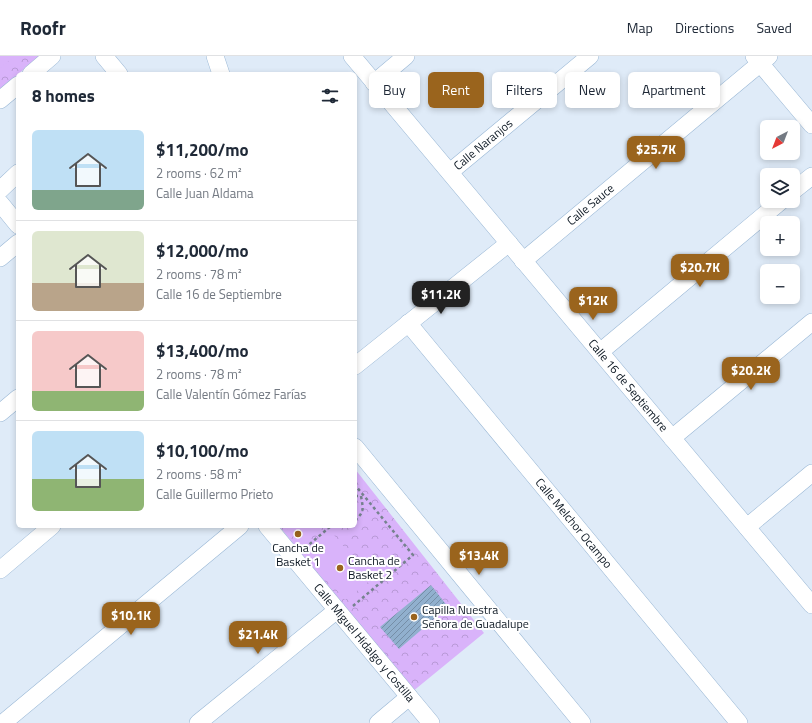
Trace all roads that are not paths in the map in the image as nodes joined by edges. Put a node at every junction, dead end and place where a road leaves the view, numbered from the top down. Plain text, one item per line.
1 (52, 56) edge
2 (104, 56) edge
3 (215, 56) edge
4 (352, 56) edge
5 (406, 56) edge
6 (590, 56) edge
7 (761, 59) edge
8 (33, 72) edge
9 (117, 72) edge
10 (220, 72) edge
11 (387, 72) edge
12 (369, 77) edge
13 (16, 87) edge
14 (0, 100) edge
15 (395, 108) edge
16 (812, 125) edge
17 (450, 172) junction
18 (16, 176) edge
19 (812, 176) edge
20 (800, 185) edge
21 (0, 190) edge
22 (0, 203) edge
23 (774, 208) edge
24 (16, 223) edge
25 (508, 243) junction
26 (16, 245) edge
27 (0, 258) edge
28 (524, 261) junction
29 (812, 322) edge
30 (408, 323) junction
31 (600, 352) junction
32 (357, 364) edge
33 (16, 400) edge
34 (0, 413) edge
35 (672, 438) junction
36 (357, 449) edge
37 (812, 473) edge
38 (747, 527) junction
39 (50, 528) edge
40 (238, 528) edge
41 (269, 528) edge
42 (0, 570) edge
43 (812, 605) edge
44 (342, 610) junction
45 (409, 697) junction
46 (3, 723) edge
47 (198, 723) edge
48 (378, 723) edge
49 (431, 723) edge
50 (582, 723) edge
51 (739, 723) edge

1 - 8 street
2 - 9 street
3 - 10 street
4 - 12 street, Calle 16 de Septiembre
5 - 11 street
6 - 17 street, Calle Naranjos
7 - 16 street
7 - 28 street, Calle Sauce
13 - 14 street
15 - 17 street, Calle 16 de Septiembre
17 - 25 street, Calle 16 de Septiembre
18 - 21 street
19 - 20 street
22 - 24 street
23 - 31 street
25 - 28 street, Calle 16 de Septiembre
25 - 30 street
26 - 27 street
28 - 31 street, Calle 16 de Septiembre
29 - 35 street
30 - 32 street
30 - 51 street, Calle Melchor Ocampo
31 - 35 street, Calle 16 de Septiembre
33 - 34 street
35 - 38 street, Calle 16 de Septiembre
36 - 50 street
37 - 38 street
38 - 43 street, Calle 16 de Septiembre
39 - 42 street
40 - 46 street
41 - 44 street, Calle Miguel Hidalgo y Costilla
44 - 45 street, Calle Miguel Hidalgo y Costilla
44 - 47 street
45 - 48 street
45 - 49 street, Calle Miguel Hidalgo y Costilla

